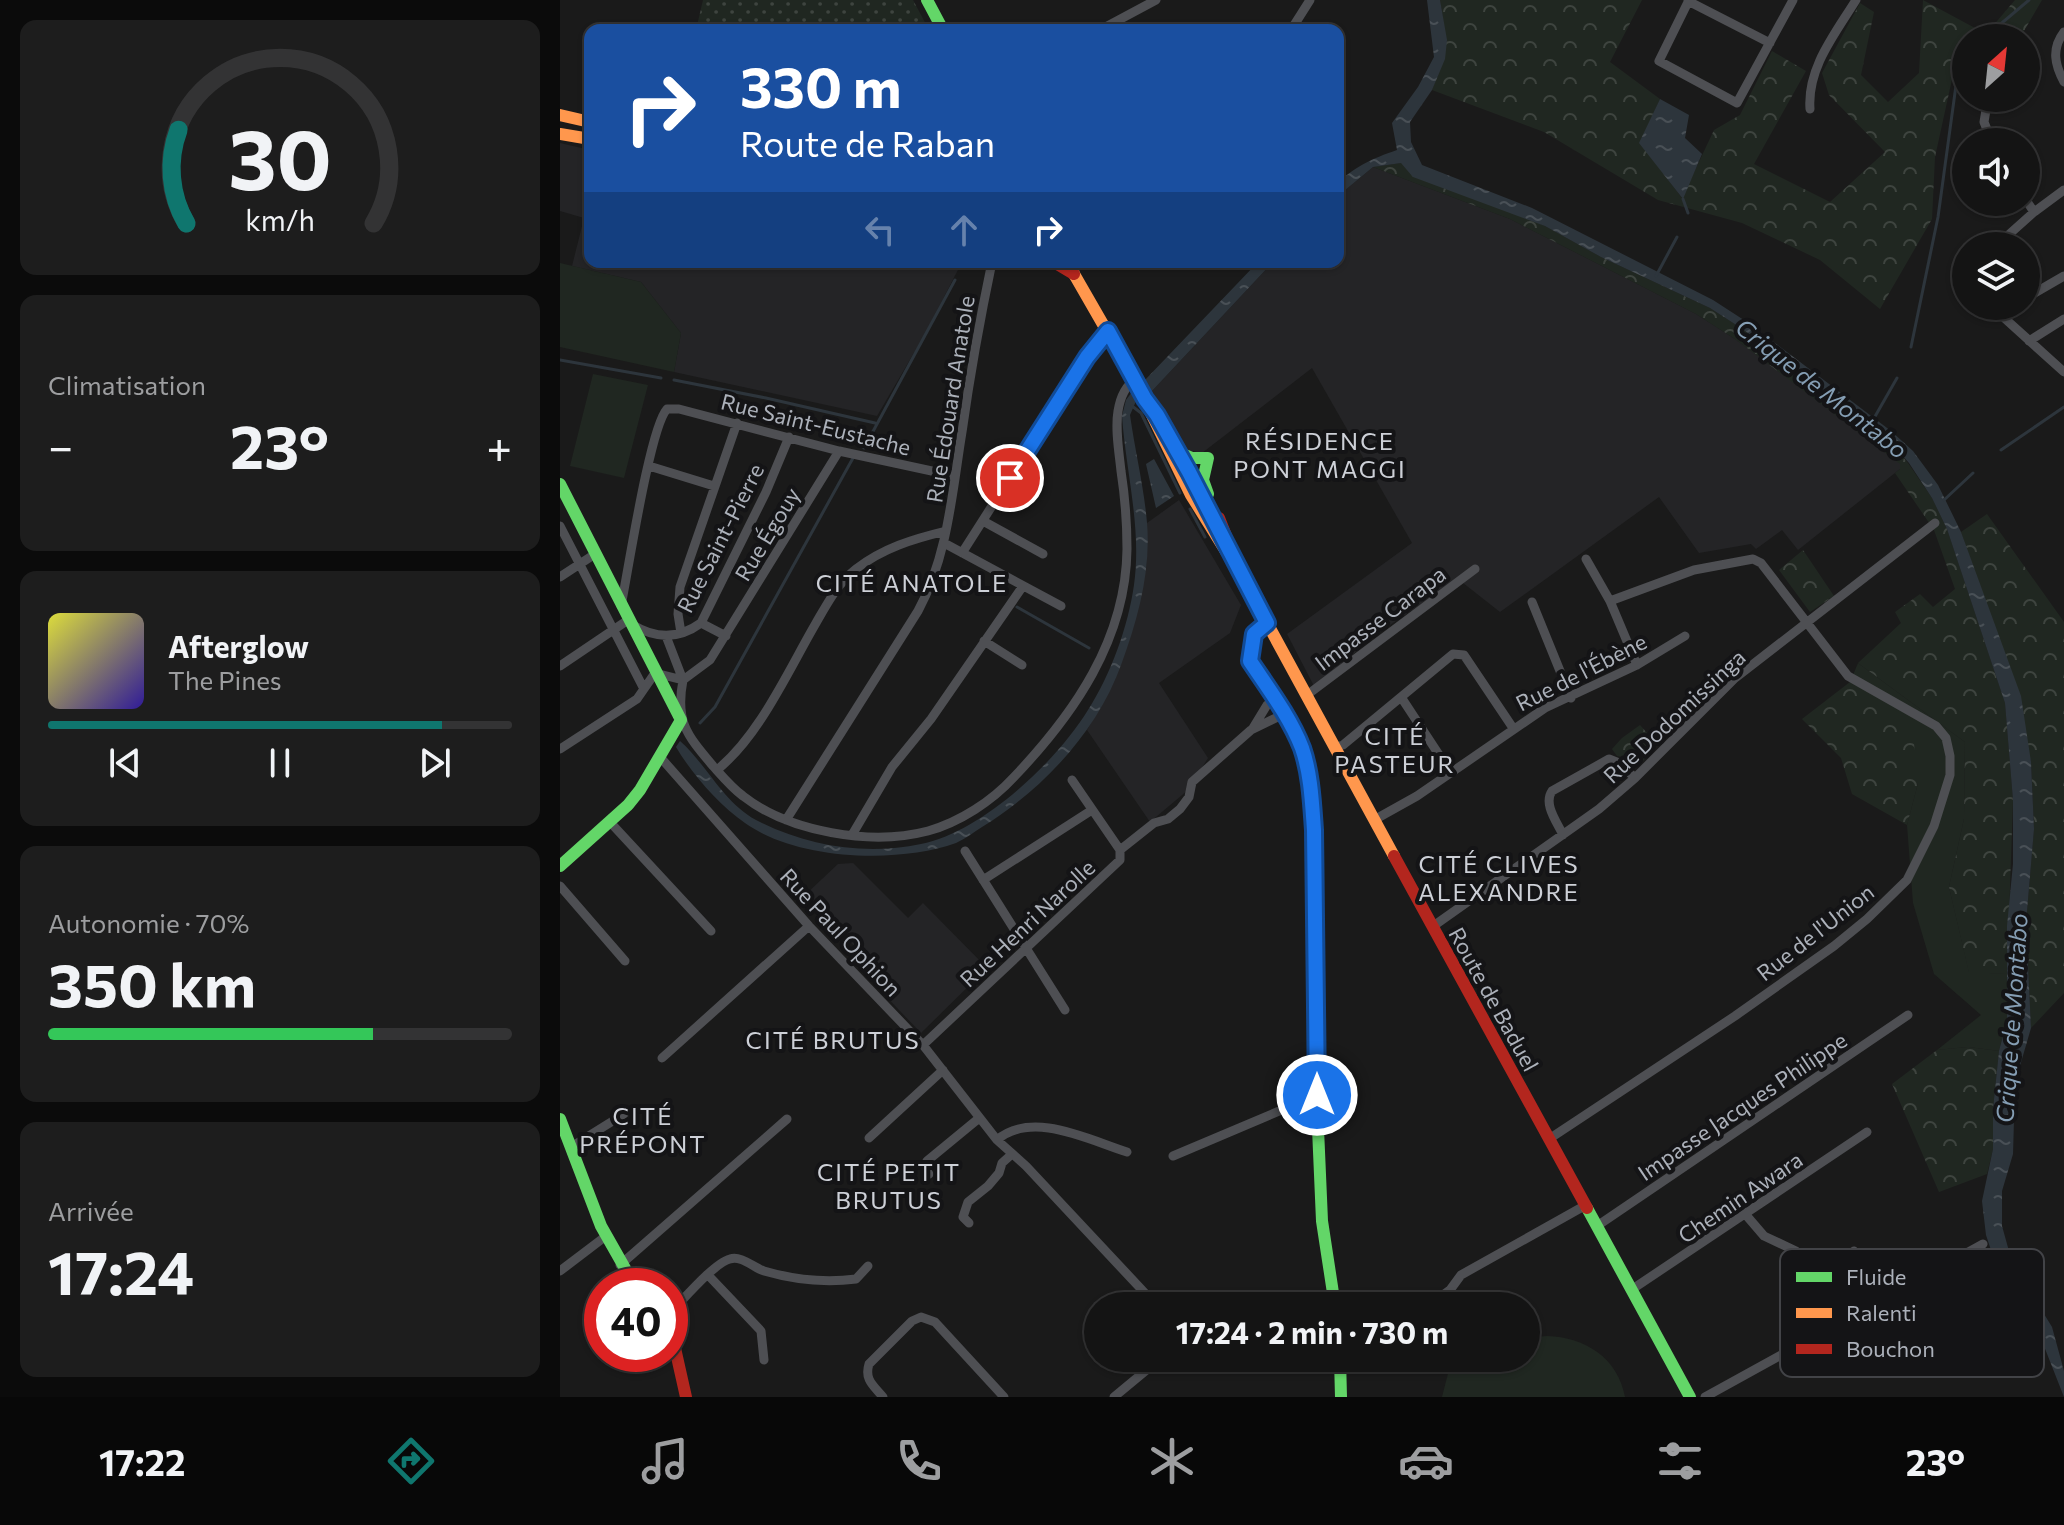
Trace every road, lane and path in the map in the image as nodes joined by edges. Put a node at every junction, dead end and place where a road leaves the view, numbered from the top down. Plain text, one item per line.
1 (927, 0) edge
2 (1156, 0) edge
3 (1310, 0) edge
4 (1689, 0) edge
5 (1793, 0) edge
6 (1856, 0) edge
7 (940, 24) edge
8 (1111, 24) edge
9 (1295, 24) edge
10 (2064, 32) edge
11 (1770, 43) junction
12 (2064, 82) edge
13 (1810, 109) dead end
14 (560, 115) edge
15 (584, 121) edge
16 (560, 134) edge
17 (584, 138) edge
18 (2064, 190) edge
19 (2040, 208) edge
20 (2030, 216) edge
21 (2012, 232) edge
22 (991, 268) edge
23 (1072, 268) edge
24 (2064, 276) edge
25 (2040, 290) edge
26 (2064, 319) edge
27 (2006, 320) edge
28 (1108, 331) junction
29 (2029, 341) junction
30 (2064, 372) edge
31 (1136, 382) junction
32 (1145, 399) junction
33 (737, 423) junction
34 (789, 437) junction
35 (839, 451) junction
36 (1178, 452) junction
37 (649, 466) junction
38 (955, 476) junction
39 (560, 486) edge
40 (714, 486) junction
41 (983, 521) junction
42 (1935, 523) dead end
43 (560, 526) edge
44 (946, 531) junction
45 (944, 543) junction
46 (962, 553) junction
47 (595, 554) junction
48 (1043, 554) dead end
49 (1234, 556) junction
50 (1586, 559) dead end
51 (579, 564) junction
52 (1475, 569) dead end
53 (560, 577) edge
54 (1242, 577) junction
55 (1023, 586) junction
56 (1610, 601) junction
57 (1532, 602) dead end
58 (621, 606) junction
59 (1061, 606) dead end
60 (629, 622) junction
61 (701, 623) junction
62 (1267, 623) junction
63 (1806, 624) junction
64 (614, 629) junction
65 (681, 633) junction
66 (666, 636) junction
67 (726, 636) junction
68 (1685, 636) dead end
69 (984, 641) junction
70 (646, 656) junction
71 (1022, 665) dead end
72 (1637, 665) junction
73 (560, 666) edge
74 (655, 673) junction
75 (683, 680) junction
76 (644, 689) junction
77 (1307, 695) junction
78 (1401, 697) junction
79 (1571, 698) junction
80 (1275, 699) junction
81 (1284, 714) junction
82 (681, 720) junction
83 (1513, 728) junction
84 (1251, 730) junction
85 (1335, 747) junction
86 (560, 749) edge
87 (661, 758) junction
88 (717, 770) junction
89 (1451, 773) junction
90 (1635, 778) junction
91 (1072, 780) dead end
92 (1092, 810) junction
93 (786, 820) junction
94 (1374, 820) junction
95 (609, 821) junction
96 (852, 835) junction
97 (1563, 835) junction
98 (1120, 850) junction
99 (965, 851) dead end
100 (560, 866) edge
101 (983, 880) junction
102 (560, 886) edge
103 (809, 926) junction
104 (1432, 927) junction
105 (711, 931) dead end
106 (1025, 948) junction
107 (625, 961) dead end
108 (1065, 1010) dead end
109 (1908, 1015) dead end
110 (923, 1045) junction
111 (662, 1058) dead end
112 (943, 1070) junction
113 (1317, 1095) junction
114 (624, 1114) dead end
115 (560, 1119) edge
116 (787, 1119) dead end
117 (978, 1119) junction
118 (1867, 1132) dead end
119 (869, 1138) dead end
120 (1549, 1139) junction
121 (997, 1140) junction
122 (571, 1147) junction
123 (1127, 1152) dead end
124 (1012, 1154) junction
125 (1173, 1156) dead end
126 (929, 1174) dead end
127 (1586, 1205) junction
128 (1746, 1215) junction
129 (969, 1223) dead end
130 (1597, 1226) junction
131 (606, 1236) junction
132 (1983, 1244) dead end
133 (1792, 1249) edge
134 (1974, 1249) edge
135 (620, 1265) junction
136 (868, 1266) dead end
137 (622, 1268) edge
138 (560, 1271) edge
139 (708, 1275) junction
140 (1631, 1290) junction
141 (1144, 1292) edge
142 (1333, 1292) edge
143 (1447, 1292) edge
144 (688, 1295) edge
145 (1780, 1356) edge
146 (764, 1360) dead end
147 (680, 1372) edge
148 (1144, 1372) edge
149 (1341, 1372) edge
150 (686, 1397) edge
151 (883, 1397) edge
152 (1004, 1397) edge
153 (1114, 1397) edge
154 (1341, 1397) edge
155 (1690, 1397) edge
156 (1705, 1397) edge

1 - 7 main road
2 - 8 street
3 - 9 street
4 - 11 street
4 - 11 street
5 - 11 street
6 - 13 street
10 - 12 street
14 - 15 main road
16 - 17 main road
18 - 19 street
20 - 21 street
22 - 38 street, Rue Édouard Anatole
23 - 28 main road, Route de Baduel
24 - 25 street
26 - 29 street
27 - 29 street
28 - 31 main road, Route de Baduel
28 - 41 street
29 - 30 street
31 - 32 main road, Route de Baduel
31 - 96 street
32 - 36 main road, Route de Baduel
32 - 54 main road, Route de Baduel
33 - 34 street, Rue Saint-Eustache
33 - 37 street, Rue Saint-Eustache
33 - 40 street
34 - 35 street, Rue Saint-Eustache
34 - 61 street, Rue Saint-Pierre
35 - 38 street, Rue Saint-Eustache
35 - 67 street, Rue Égouy
36 - 49 main road, Route de Baduel
36 - 49 main road
37 - 40 street
37 - 58 street
38 - 44 street, Rue Édouard Anatole
39 - 47 main road
40 - 65 street
41 - 46 street
41 - 48 street
42 - 63 street, Rue Dodomissinga
43 - 51 street
44 - 45 street, Rue Édouard Anatole
44 - 88 street
45 - 46 street
45 - 93 street, Rue Édouard Anatole
46 - 55 street
47 - 51 street
47 - 58 main road
49 - 54 main road, Route de Baduel
50 - 56 street
51 - 53 street
51 - 64 street
52 - 77 street, Impasse Carapa
54 - 62 main road, Route de Baduel
55 - 59 street
55 - 69 street
56 - 63 street, Rue de l'Union
56 - 72 street
57 - 79 street
58 - 60 main road
60 - 64 street
60 - 66 street, Rue Saint-Pierre
60 - 70 main road
61 - 65 street, Rue Saint-Pierre
61 - 67 street
62 - 77 main road, Route de Baduel
62 - 80 main road
63 - 90 street, Rue Dodomissinga
63 - 120 street, Rue de l'Union
64 - 73 street
64 - 76 street
65 - 66 street, Rue Saint-Pierre
66 - 70 street, Rue Saint-Pierre
66 - 75 street
67 - 75 street, Rue Égouy
68 - 72 street, Rue de l'Ébène
69 - 71 street
69 - 96 street
70 - 74 main road
72 - 79 street, Rue de l'Ébène
74 - 75 street
74 - 76 street
74 - 82 main road
75 - 82 street
76 - 86 street
77 - 85 main road, Route de Baduel
78 - 83 street
78 - 85 street
78 - 89 street
79 - 83 street, Rue de l'Ébène
80 - 81 main road
80 - 84 street
81 - 84 street
81 - 113 main road
82 - 87 main road
82 - 88 street
83 - 89 street, Rue de l'Ébène
84 - 98 street
85 - 94 main road, Route de Baduel
87 - 95 main road
87 - 103 street, Rue Paul Ophion
88 - 93 street
89 - 94 street, Rue de l'Ébène
90 - 97 street, Rue Dodomissinga
90 - 97 street
91 - 92 street, Rue Henri Narolle
92 - 98 street, Rue Henri Narolle
92 - 101 street
93 - 96 street
94 - 104 main road, Route de Baduel
95 - 100 main road
95 - 105 street
97 - 104 street, Rue Dodomissinga
98 - 106 street, Rue Henri Narolle
99 - 101 street
101 - 106 street
102 - 107 street
103 - 110 street, Rue Paul Ophion
103 - 111 street
104 - 120 main road, Route de Baduel
106 - 108 street
106 - 110 street, Rue Henri Narolle
109 - 130 street, Impasse Jacques Philippe
110 - 112 street, Rue Paul Ophion
112 - 117 street, Rue Paul Ophion
112 - 119 street
113 - 125 street
113 - 142 main road
114 - 122 street
115 - 122 main road
116 - 135 street
117 - 121 street, Rue Paul Ophion
117 - 126 street
118 - 128 street, Chemin Awara
120 - 127 main road, Route de Baduel
121 - 123 street
121 - 124 street, Rue Paul Ophion
122 - 131 main road
124 - 129 street
124 - 141 street, Rue Paul Ophion
127 - 130 main road, Route de Baduel
127 - 143 street
128 - 133 street
128 - 140 street, Chemin Awara
130 - 140 main road, Route de Baduel
131 - 135 main road
131 - 138 street
132 - 134 street
135 - 137 main road
136 - 139 street
139 - 144 street
139 - 146 street
140 - 155 main road, Route de Baduel
145 - 156 street
147 - 150 main road
148 - 153 street
149 - 154 main road
151 - 152 street

